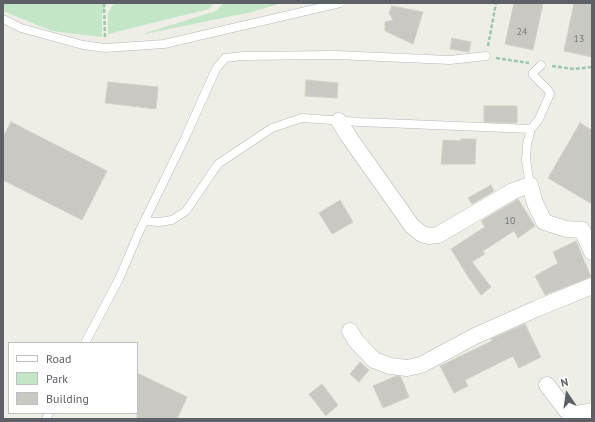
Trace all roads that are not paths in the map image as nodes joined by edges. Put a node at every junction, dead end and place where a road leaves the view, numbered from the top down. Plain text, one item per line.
1 (340, 3) edge
2 (3, 18) edge
3 (486, 56) road end
4 (541, 65) road end
5 (339, 121) junction
6 (531, 129) junction
7 (530, 185) junction
8 (145, 221) junction
9 (587, 229) edge
10 (592, 252) edge
11 (592, 286) edge
12 (350, 331) dead end
13 (85, 342) edge
14 (547, 385) dead end
15 (592, 411) edge

1 - 2 lane
3 - 8 lane
4 - 6 lane
5 - 6 lane
5 - 7 street
5 - 8 lane
6 - 7 lane
7 - 9 street
8 - 13 lane
9 - 10 street
11 - 12 street
14 - 15 street

